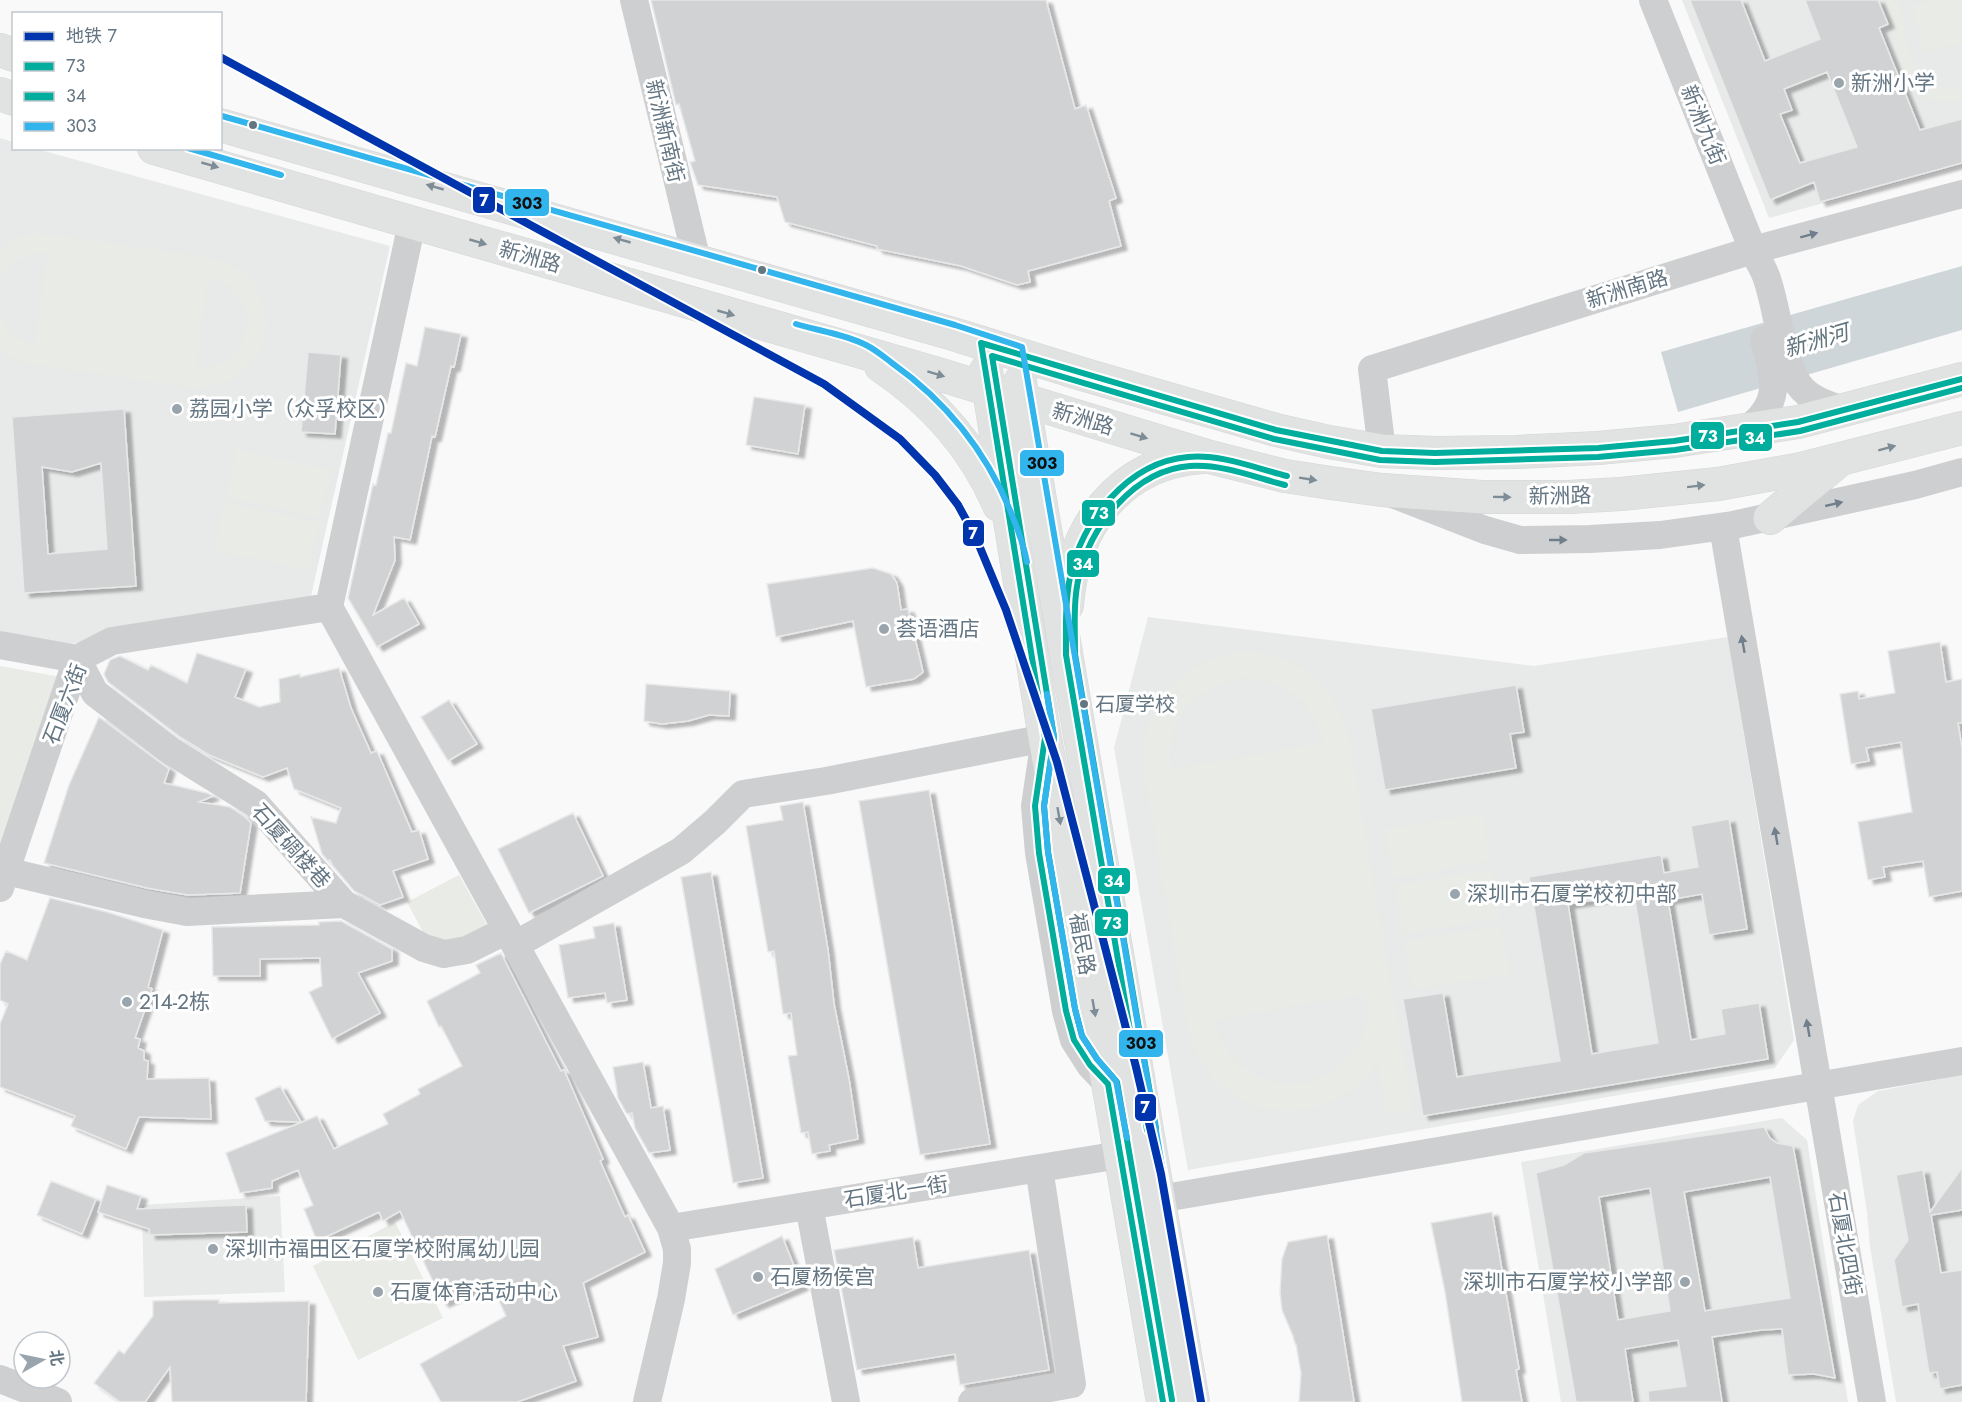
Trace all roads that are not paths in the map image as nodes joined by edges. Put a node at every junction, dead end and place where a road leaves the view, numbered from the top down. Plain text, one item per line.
1 (634, 0) edge
2 (1653, 0) edge
3 (222, 126) edge
4 (161, 150) edge
5 (1962, 194) edge
6 (412, 223) junction
7 (1753, 250) junction
8 (696, 261) junction
9 (981, 343) junction
10 (860, 352) junction
11 (1015, 353) junction
12 (1782, 371) junction
13 (1962, 379) edge
14 (989, 390) junction
15 (1023, 401) junction
16 (1846, 410) junction
17 (1962, 428) edge
18 (1745, 431) junction
19 (1368, 448) junction
20 (1210, 457) junction
21 (1840, 460) junction
22 (1962, 472) edge
23 (1350, 486) junction
24 (1382, 490) junction
25 (1770, 518) junction
26 (1723, 527) junction
27 (1016, 554) junction
28 (329, 607) junction
29 (0, 645) edge
30 (1066, 655) junction
31 (77, 659) junction
32 (1045, 738) junction
33 (2, 881) edge
34 (344, 904) junction
35 (511, 938) junction
36 (1962, 1061) edge
37 (1818, 1086) junction
38 (1120, 1155) junction
39 (1039, 1168) junction
40 (1159, 1199) junction
41 (809, 1206) junction
42 (671, 1228) junction
43 (0, 1379) edge
44 (58, 1402) edge
45 (647, 1402) edge
46 (846, 1402) edge
47 (972, 1402) edge
48 (1163, 1402) edge
49 (1193, 1402) edge
50 (1872, 1402) edge

1 - 8 street, 新洲新南街
2 - 7 street, 新洲九街
8 -> 3 main road, 新洲路
4 -> 6 main road, 新洲路
7 -> 5 street, 新洲南路
6 -> 10 main road, 新洲路
6 - 28 street
7 - 12 street, 新洲九街
7 - 19 street, 新洲南路
8 - 9 main road, 新洲路
9 - 11 main road, 新洲路
9 - 14 main road, 福民路
10 -> 14 main road, 新洲路
10 - 27 main road
11 - 15 main road, 福民路
11 - 19 main road, 新洲路
12 - 16 street, 新洲九街
12 - 18 street, 新洲九街
13 - 16 main road, 新洲路
14 - 15 main road, 新洲路
14 - 27 main road, 福民路
15 -> 20 main road, 新洲路
15 - 30 main road, 福民路
16 - 18 main road, 新洲路
21 -> 17 main road, 新洲路
18 - 19 main road, 新洲路
19 - 23 main road
20 -> 23 main road, 新洲路
20 - 30 main road
24 -> 21 main road, 新洲路
21 - 25 main road
25 -> 22 street
23 - 24 main road, 新洲路
24 -> 26 street
25 - 26 street
37 -> 26 street, 石厦北四街
27 - 32 main road, 福民路
28 - 31 street, 石厦六街
28 - 35 street
29 - 31 street
30 - 40 main road, 福民路
31 - 33 street, 石厦六街
31 - 34 street, 石厦碉楼巷
32 - 35 street, 石厦碉楼巷
32 -> 38 main road, 福民路
33 - 34 street
34 - 35 street, 石厦碉楼巷
35 - 42 street
36 - 37 street
37 - 40 street
37 - 50 street, 石厦北四街
38 - 39 street, 石厦北一街
38 - 48 main road, 福民路
39 - 41 street, 石厦北一街
39 - 47 street
40 - 49 main road, 福民路
41 - 42 street, 石厦北一街
41 - 46 street
42 - 45 street
43 - 44 street

